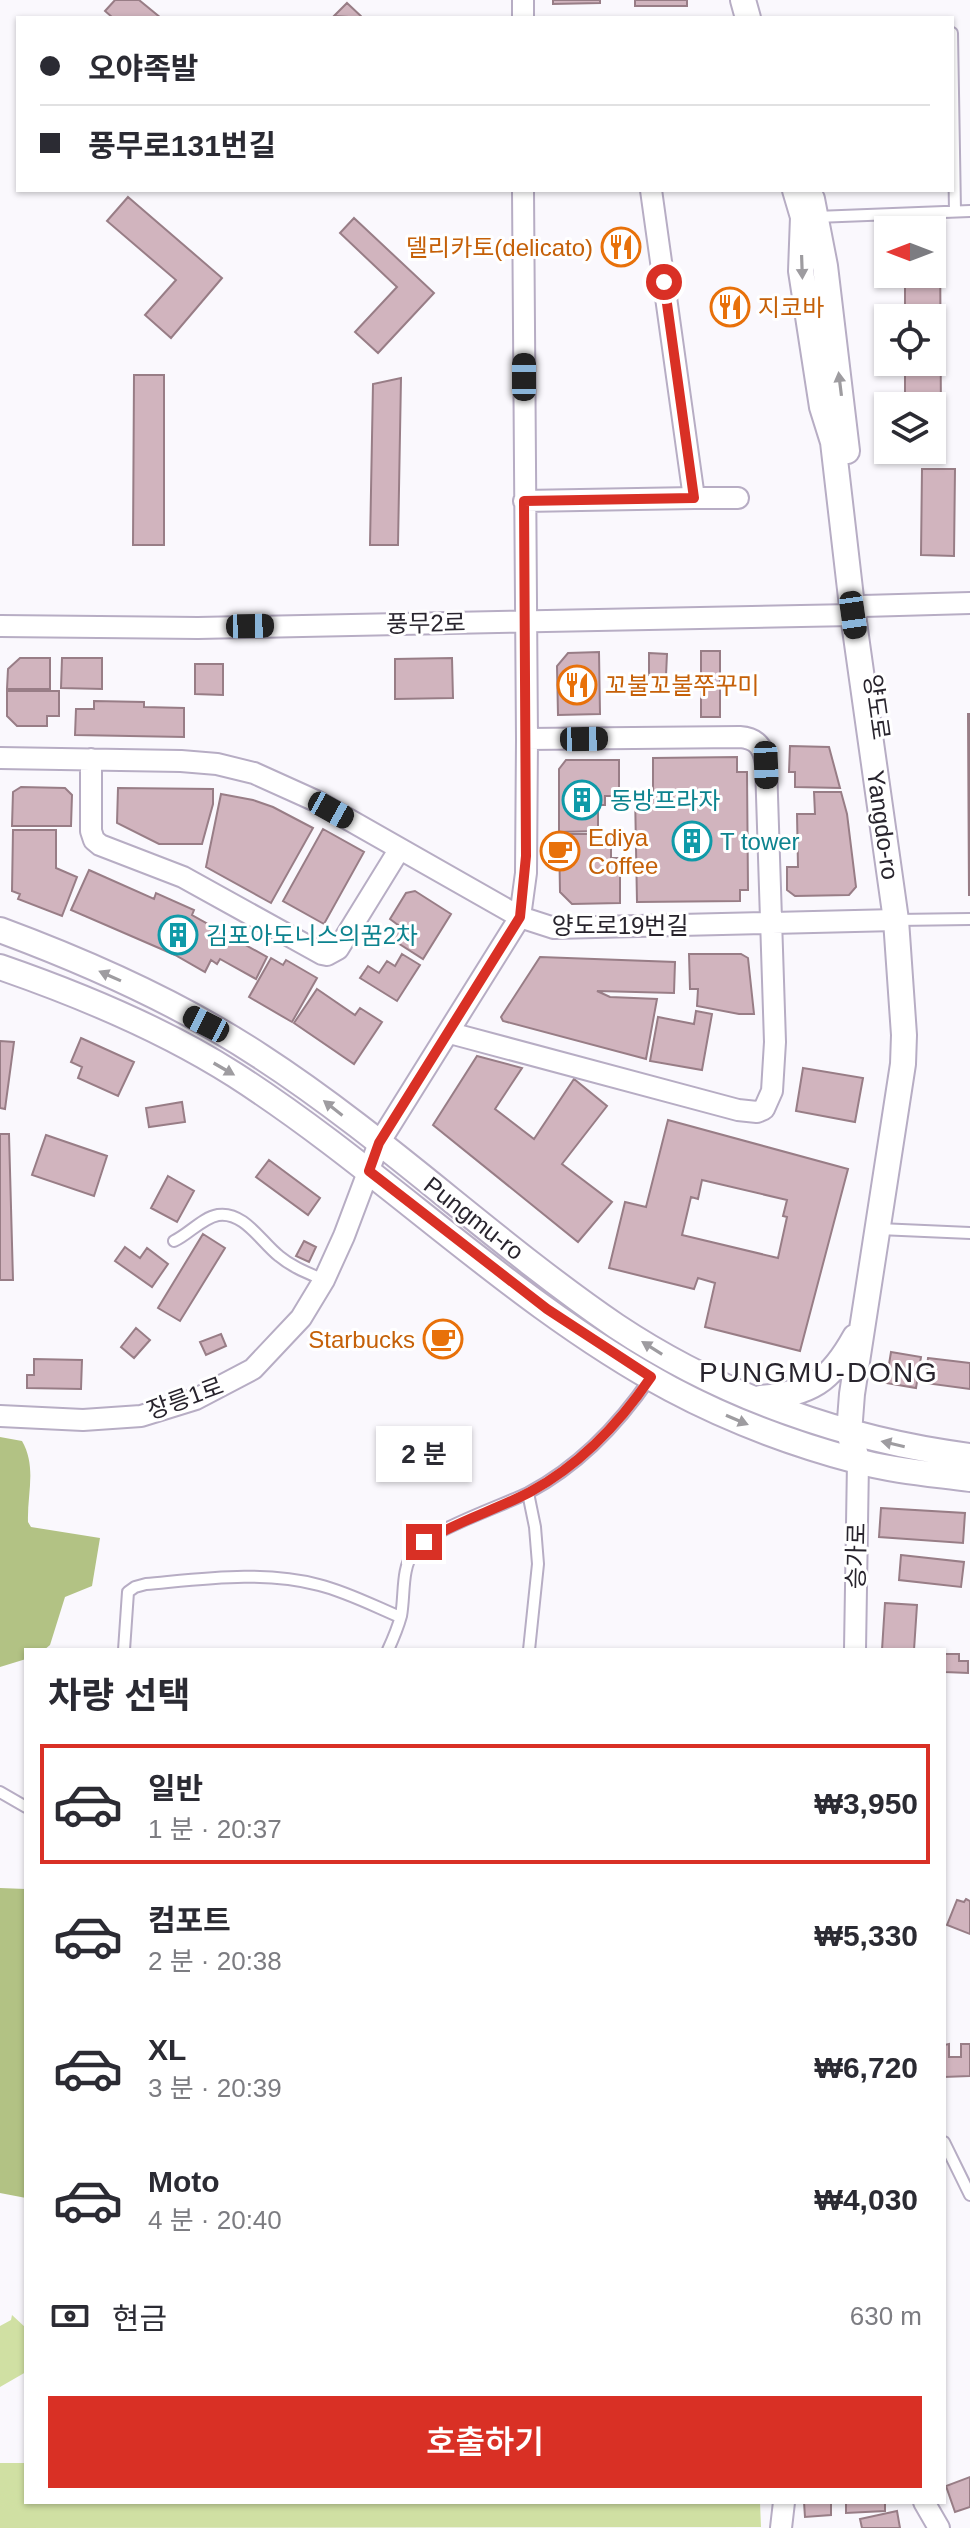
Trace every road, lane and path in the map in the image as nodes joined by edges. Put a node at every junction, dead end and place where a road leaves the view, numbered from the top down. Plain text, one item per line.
1 (954, 152) edge
2 (523, 192) edge
3 (651, 192) edge
4 (796, 192) edge
5 (809, 192) edge
6 (955, 211) junction
7 (970, 211) edge
8 (810, 217) junction
9 (694, 498) junction
10 (738, 498) dead end
11 (524, 501) junction
12 (970, 603) edge
13 (858, 610) junction
14 (526, 621) junction
15 (0, 626) edge
16 (527, 739) junction
17 (0, 758) edge
18 (91, 759) junction
19 (399, 850) junction
20 (520, 917) junction
21 (970, 919) edge
22 (901, 920) junction
23 (771, 924) junction
24 (0, 930) edge
25 (0, 967) edge
26 (450, 1033) junction
27 (379, 1143) junction
28 (369, 1171) junction
29 (883, 1230) junction
30 (970, 1233) edge
31 (174, 1241) dead end
32 (324, 1280) junction
33 (861, 1325) junction
34 (651, 1377) junction
35 (756, 1399) junction
36 (0, 1416) edge
37 (855, 1435) junction
38 (970, 1456) edge
39 (858, 1462) junction
40 (970, 1479) edge
41 (528, 1493) junction
42 (400, 1617) junction
43 (124, 1648) edge
44 (389, 1648) edge
45 (529, 1648) edge
46 (855, 1648) edge
47 (0, 1792) edge
48 (24, 1806) edge
49 (946, 2146) edge
50 (970, 2195) edge
51 (784, 2504) edge
52 (925, 2504) edge
53 (781, 2528) edge
54 (939, 2528) edge

1 - 6 lane
2 - 11 street
3 - 9 street
4 - 8 street, Yangdo-ro
5 - 8 street
6 - 7 lane
6 - 8 lane
8 - 13 street, Yangdo-ro
9 - 10 street
9 - 11 street
11 - 14 street
12 - 13 street, 풍무2로
13 - 14 street, 풍무2로
13 - 22 street, Yangdo-ro
14 - 15 street, 풍무2로
14 - 16 street
16 - 20 street
16 - 23 street
17 - 18 street, 양도로19번길
18 - 19 street, 양도로19번길
18 - 19 street
19 - 20 street, 양도로19번길
20 - 23 street, 양도로19번길
20 - 26 street, 장릉1로
21 - 22 lane
22 - 23 street, 양도로19번길
22 - 29 street, Yangdo-ro
23 - 26 street
27 -> 24 street, Pungmu-ro
25 -> 28 street, Pungmu-ro
26 - 27 street, 장릉1로
27 - 28 street, 장릉1로
35 -> 27 street, Pungmu-ro
28 - 32 street, 장릉1로
28 - 34 street, Pungmu-ro
29 - 30 lane
29 - 33 street, Yangdo-ro
29 - 37 street
31 - 32 lane
32 - 36 street, 장릉1로
33 - 35 street
33 - 37 street, Yangdo-ro
34 -> 39 street, Pungmu-ro
34 - 41 lane
35 - 37 street, Pungmu-ro
38 -> 37 street, Pungmu-ro
37 - 39 street
39 - 40 street, Pungmu-ro
39 - 46 street, 승가로
41 - 42 lane
41 - 45 lane
42 - 43 lane
42 - 44 lane
47 - 48 lane
49 - 50 lane
51 - 53 street
52 - 54 street

